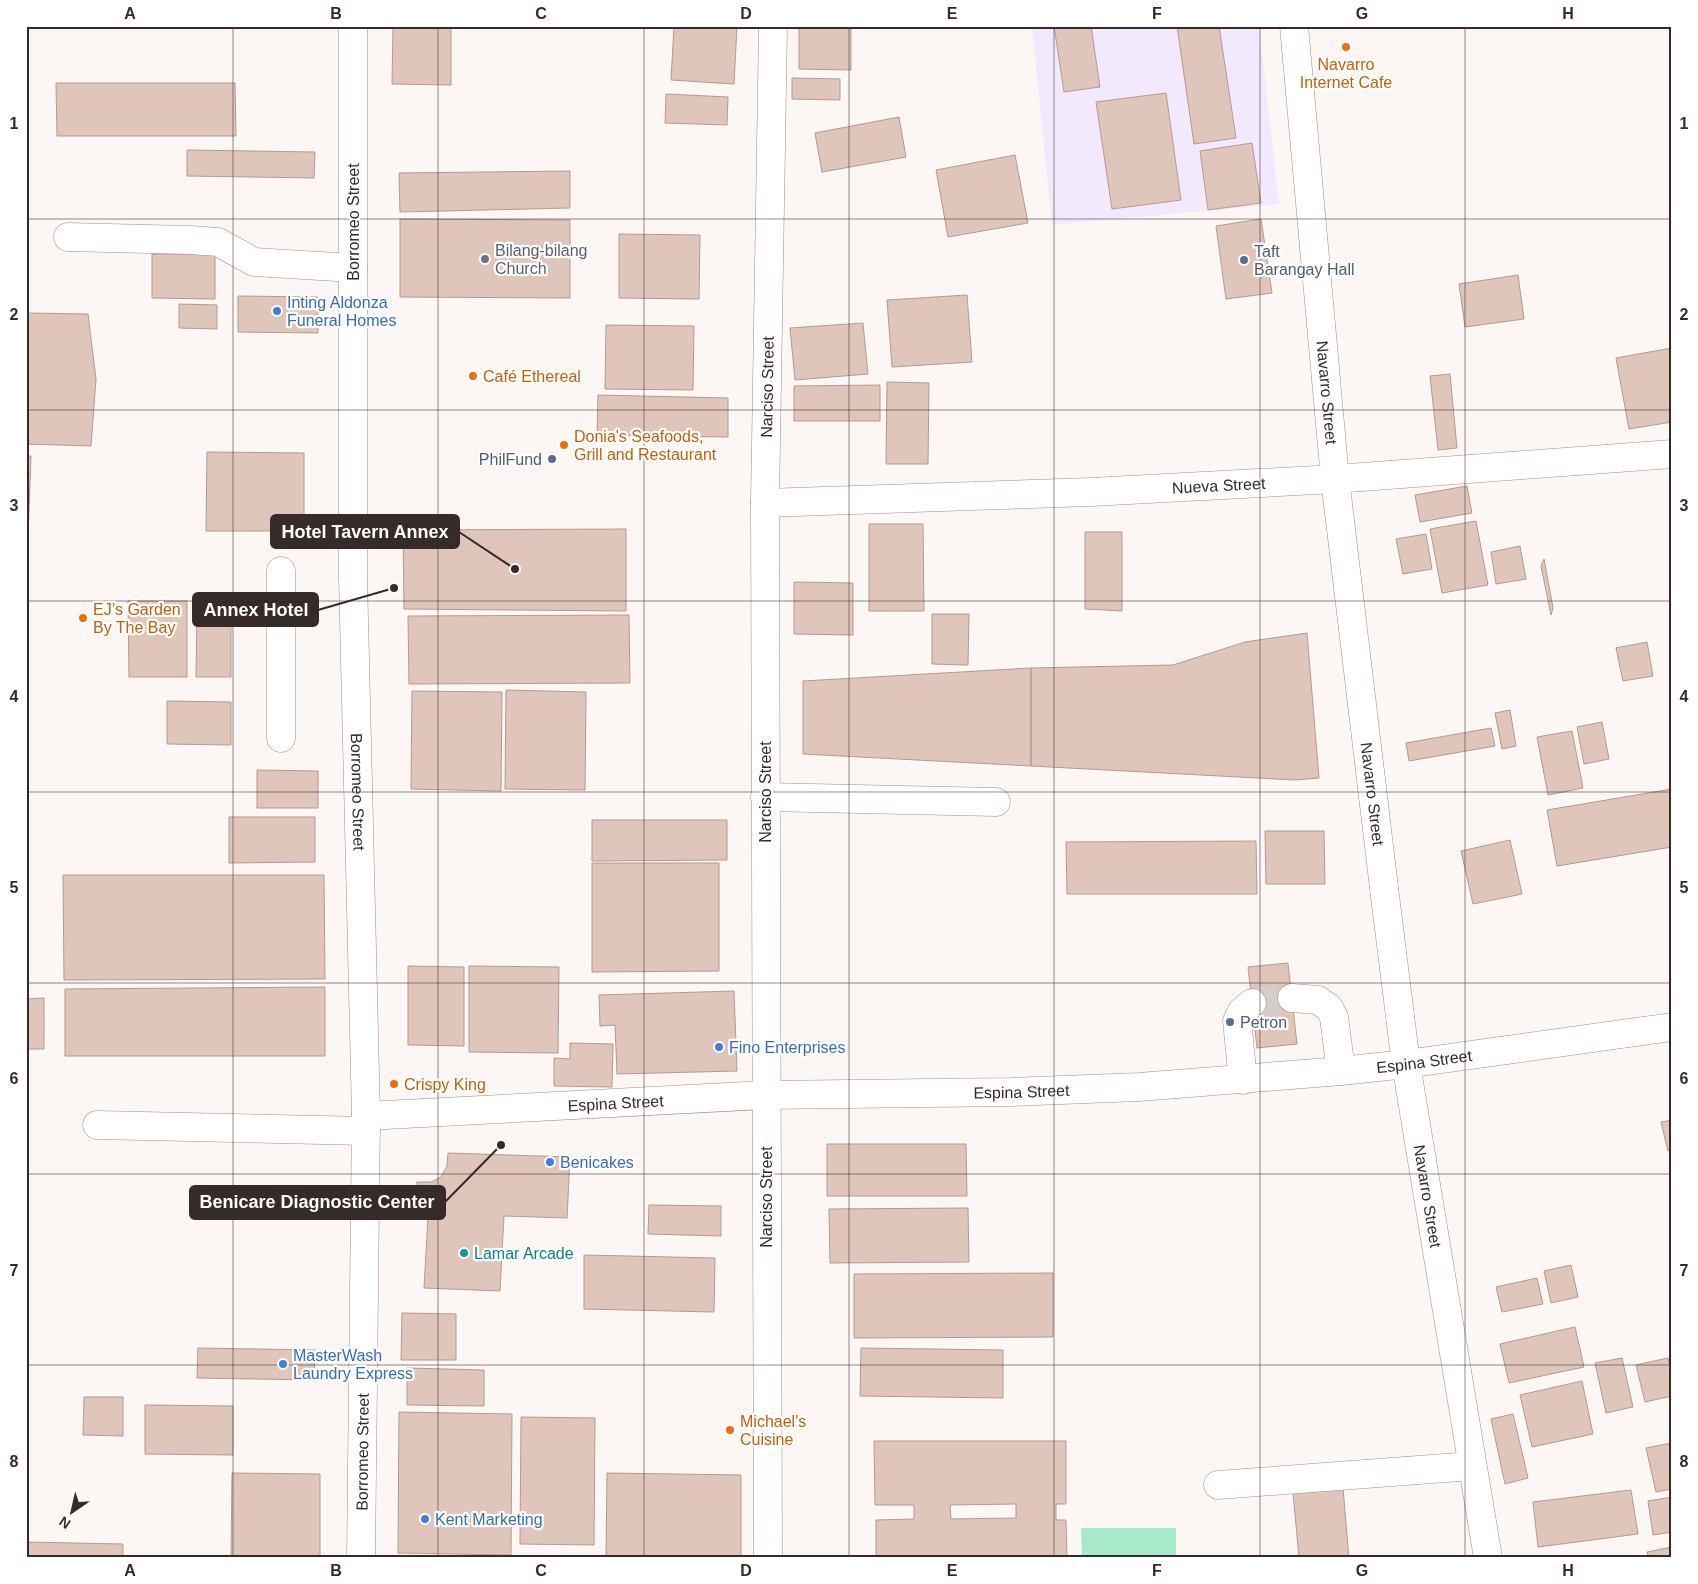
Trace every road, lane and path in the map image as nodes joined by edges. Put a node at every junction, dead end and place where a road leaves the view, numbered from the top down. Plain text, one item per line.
1 (353, 26) edge
2 (773, 26) edge
3 (1294, 26) edge
4 (68, 237) dead end
5 (353, 268) junction
6 (1672, 454) edge
7 (1335, 479) junction
8 (765, 503) junction
9 (281, 571) dead end
10 (281, 738) dead end
11 (765, 797) junction
12 (996, 802) dead end
13 (1292, 998) tunnel mouth
14 (1252, 1003) tunnel mouth
15 (1672, 1027) edge
16 (1406, 1064) junction
17 (1341, 1071) junction
18 (1243, 1080) junction
19 (766, 1095) junction
20 (97, 1124) dead end
21 (366, 1124) junction
22 (1472, 1466) junction
23 (1218, 1485) dead end
24 (361, 1558) edge
25 (768, 1558) edge
26 (1488, 1558) edge

1 - 5 street, Borromeo Street
2 - 8 street, Narciso Street
3 - 7 street, Navarro Street
4 - 5 street
5 - 21 street, Borromeo Street
6 - 7 street, Nueva Street
7 - 8 street, Nueva Street
7 - 16 street, Navarro Street
8 - 11 street, Narciso Street
9 - 10 street
11 - 12 street
11 - 19 street, Narciso Street
13 - 17 street
14 - 18 street
15 - 16 street, Espina Street
16 - 17 street, Espina Street
16 - 22 street, Navarro Street
17 - 18 street, Espina Street
18 - 19 street, Espina Street
19 - 21 street, Espina Street
19 - 25 street, Narciso Street
20 - 21 street, Espina Street
21 - 24 street, Borromeo Street
22 - 23 street
22 - 26 street, Navarro Street

